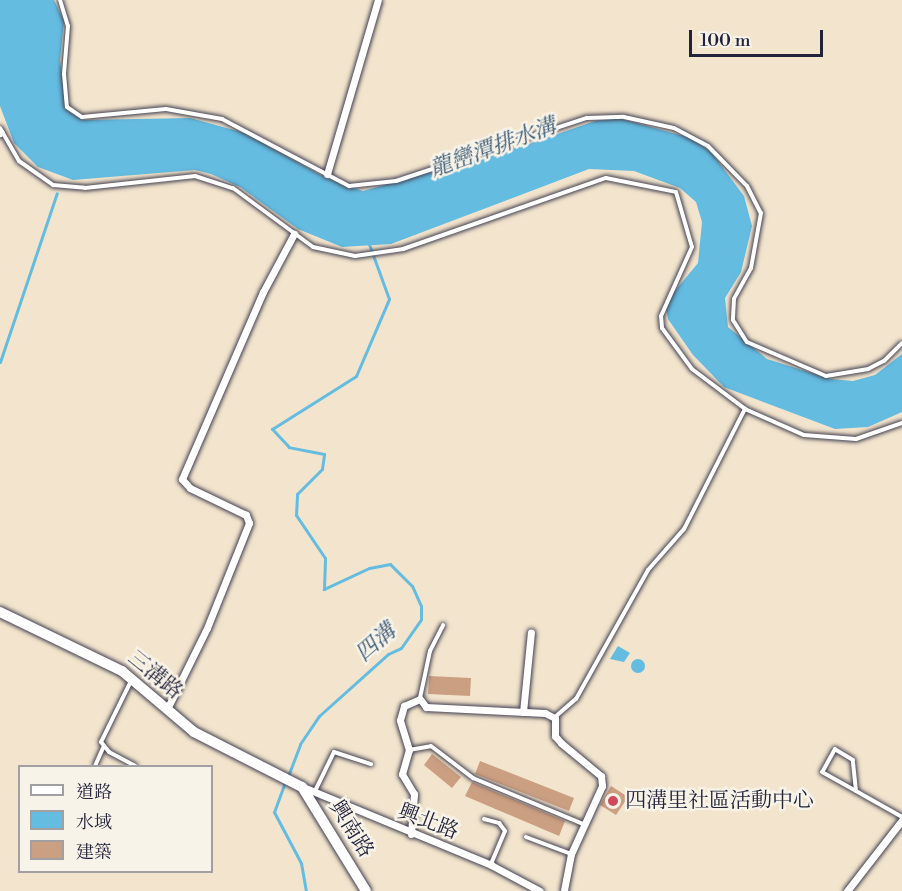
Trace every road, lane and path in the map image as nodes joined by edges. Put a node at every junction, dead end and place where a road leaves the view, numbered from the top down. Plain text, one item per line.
1 (60, 0) edge
2 (378, 0) edge
3 (0, 131) edge
4 (327, 174) junction
5 (294, 234) junction
6 (902, 343) edge
7 (745, 409) junction
8 (902, 423) edge
9 (0, 612) edge
10 (443, 625) dead end
11 (531, 632) dead end
12 (133, 678) junction
13 (420, 699) junction
14 (167, 709) junction
15 (523, 712) junction
16 (555, 718) junction
17 (104, 745) junction
18 (409, 750) junction
19 (372, 764) dead end
20 (95, 765) edge
21 (134, 765) edge
22 (298, 785) junction
23 (856, 791) junction
24 (315, 792) junction
25 (902, 818) edge
26 (484, 819) dead end
27 (583, 824) junction
28 (411, 834) junction
29 (526, 837) dead end
30 (571, 854) junction
31 (490, 865) junction
32 (366, 891) edge
33 (540, 891) edge
34 (564, 891) edge
35 (847, 891) edge

1 - 4 lane
2 - 4 street
3 - 5 lane
4 - 6 lane
5 - 7 lane
5 - 14 street
7 - 8 lane
7 - 16 lane
9 - 12 street, 三溝路
10 - 13 lane
11 - 15 street
12 - 14 street, 三溝路
12 - 17 lane
13 - 15 street
13 - 18 street
14 - 22 street, 三溝路
15 - 16 street
16 - 27 street
17 - 20 lane
17 - 21 lane
18 - 27 lane
18 - 28 street
19 - 24 lane
22 - 24 street, 興北路
22 - 32 street, 興南路
23 - 23 lane
23 - 25 lane
24 - 28 street, 興北路
25 - 35 street
26 - 31 lane
27 - 30 street
28 - 31 street, 興北路
29 - 30 lane
30 - 34 street
31 - 33 street, 興北路

